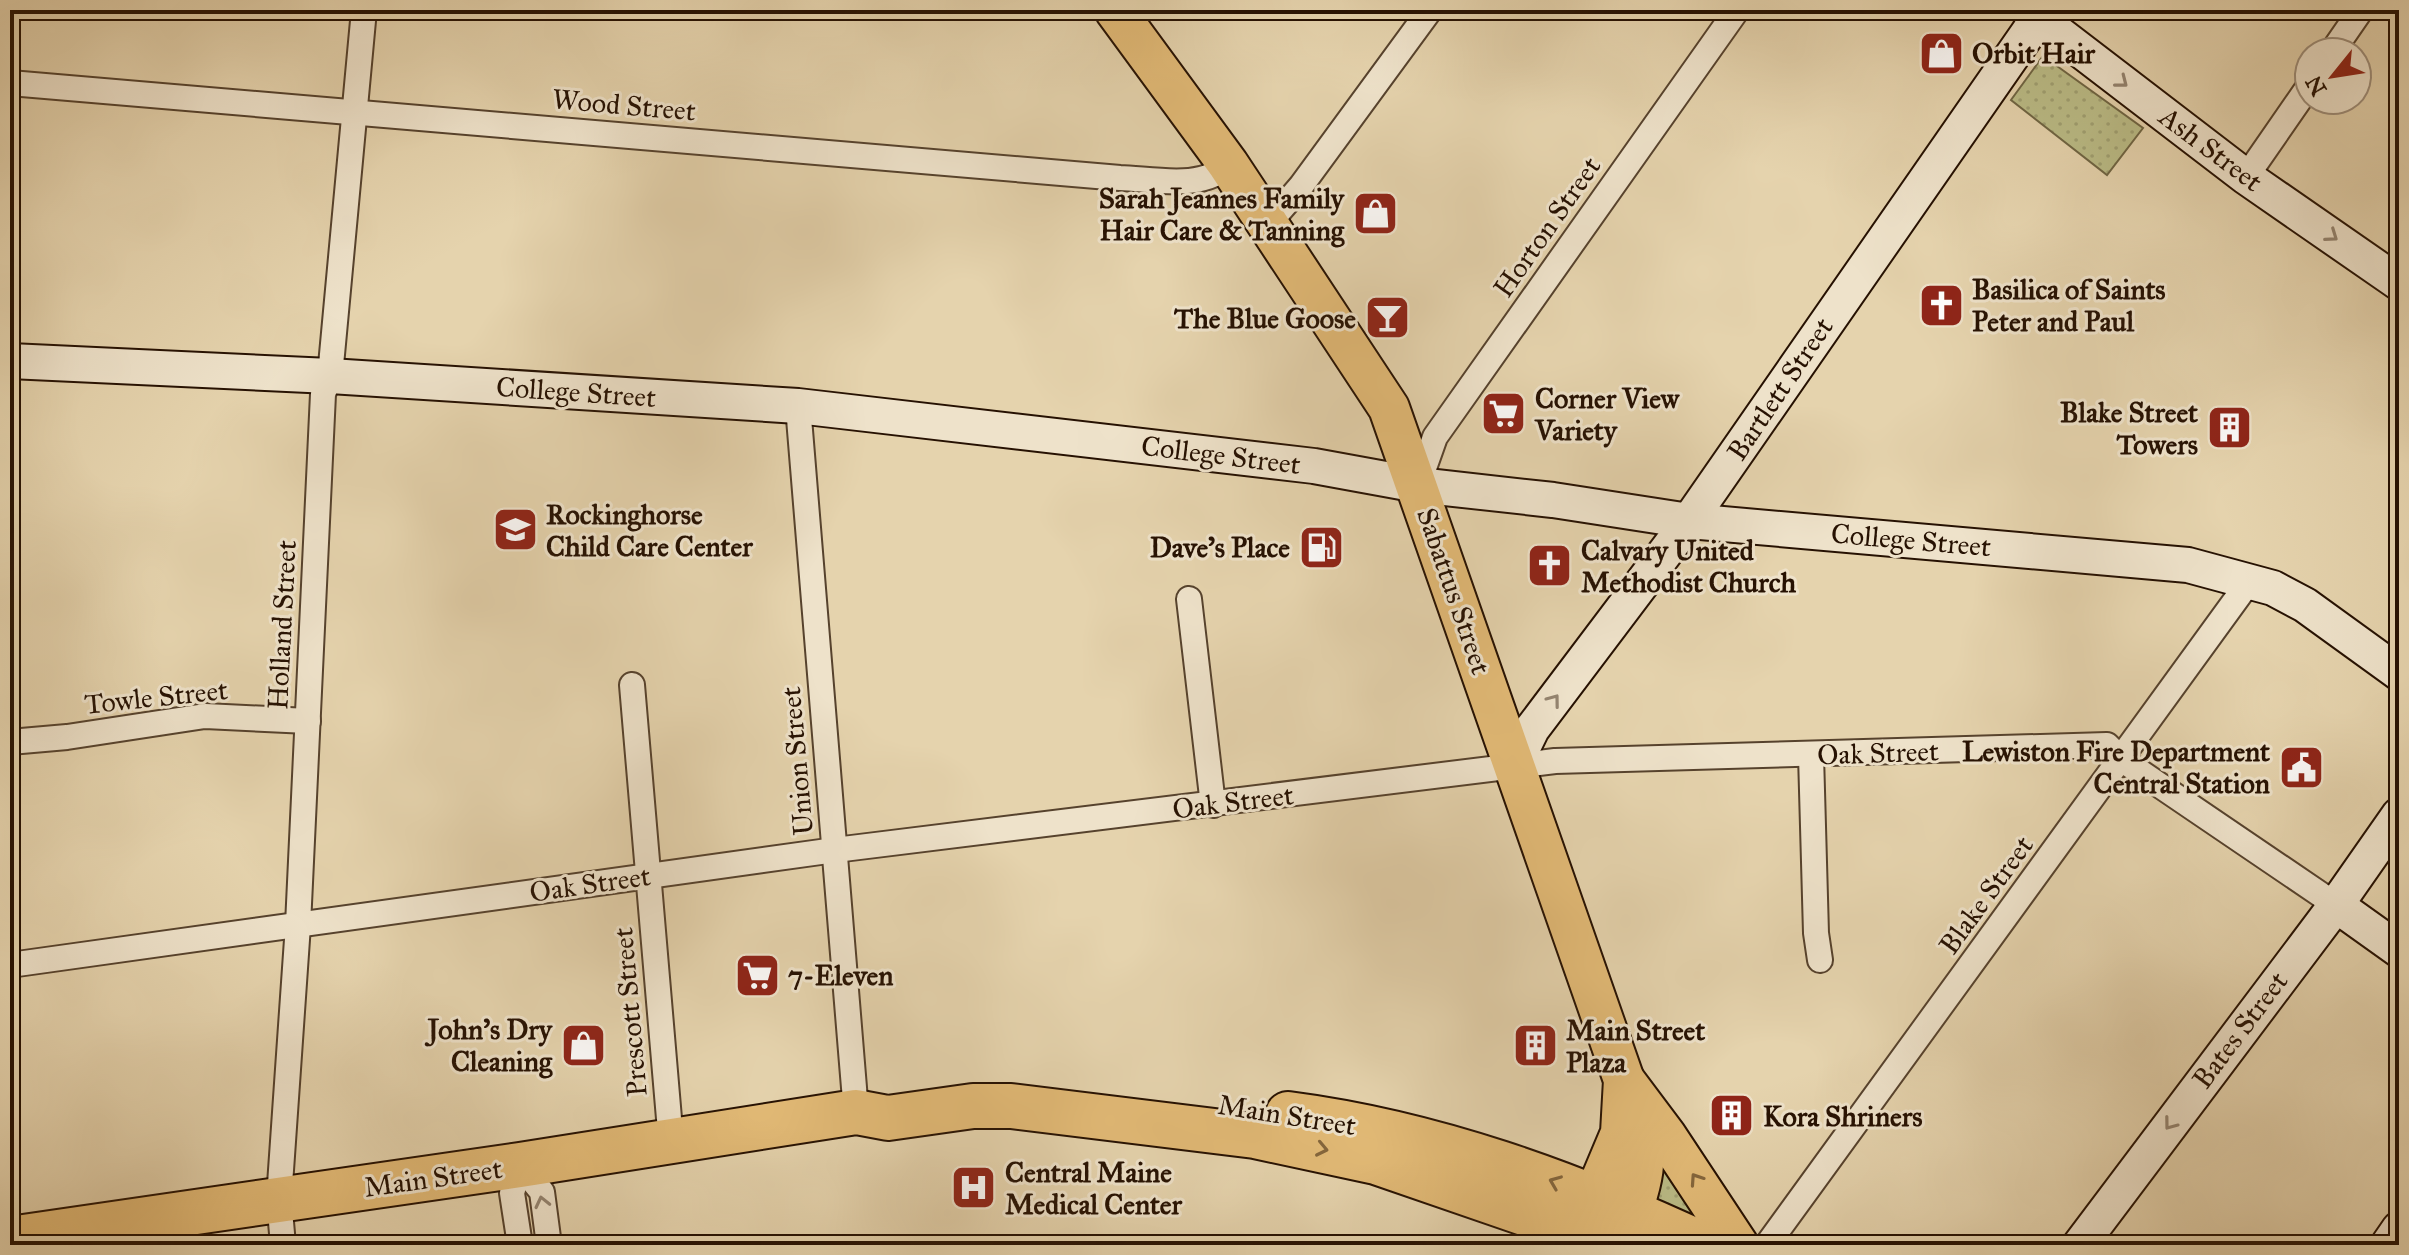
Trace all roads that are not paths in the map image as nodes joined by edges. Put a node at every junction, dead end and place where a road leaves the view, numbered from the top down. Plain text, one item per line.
1 (364, 10) edge
2 (1430, 10) edge
3 (1737, 10) edge
4 (2361, 10) edge
5 (1117, 11) edge
6 (2037, 13) edge
7 (2343, 36) edge
8 (10, 83) edge
9 (2293, 109) edge
10 (356, 112) junction
11 (1228, 164) junction
12 (2246, 177) junction
13 (1269, 223) junction
14 (2399, 283) edge
15 (10, 361) edge
16 (330, 376) junction
17 (798, 406) junction
18 (1418, 485) junction
19 (1689, 521) junction
20 (2251, 579) junction
21 (1189, 599) dead end
22 (2399, 673) edge
23 (632, 685) dead end
24 (308, 721) junction
25 (10, 742) edge
26 (1811, 755) junction
27 (2121, 759) junction
28 (1514, 766) junction
29 (1213, 805) junction
30 (2399, 815) edge
31 (835, 850) junction
32 (649, 875) junction
33 (2336, 905) junction
34 (298, 925) junction
35 (2399, 950) edge
36 (1820, 960) dead end
37 (10, 965) edge
38 (1624, 1080) junction
39 (856, 1112) junction
40 (671, 1142) junction
41 (520, 1165) junction
42 (279, 1199) junction
43 (2399, 1229) edge
44 (1602, 1230) edge
45 (10, 1239) edge
46 (283, 1245) edge
47 (520, 1245) edge
48 (549, 1245) edge
49 (1704, 1245) edge
50 (1738, 1245) edge
51 (1767, 1245) edge
52 (2080, 1245) edge
53 (2388, 1245) edge

1 - 10 street, Holland Street
2 - 13 street
3 - 18 street, Horton Street
4 - 7 street
5 - 11 main road, Sabattus Street
6 -> 12 street, Ash Street
6 - 19 street, Bartlett Street
8 - 10 street, Wood Street
9 - 12 street
10 - 11 street, Wood Street
10 - 16 street, Holland Street
11 - 13 main road, Sabattus Street
12 -> 14 street, Ash Street
13 - 18 main road, Sabattus Street
15 - 16 street, College Street
16 - 17 street, College Street
16 - 24 street, Holland Street
17 - 18 street, College Street
17 - 31 street, Union Street
18 - 19 street, College Street
18 - 28 main road, Sabattus Street
19 - 20 street, College Street
28 -> 19 street, Bartlett Street
20 - 22 street, College Street
20 - 27 street, Blake Street
21 - 29 street
23 - 32 street, Prescott Street
24 - 25 street, Towle Street
24 - 34 street, Holland Street
26 - 27 street, Oak Street
26 - 28 street, Oak Street
26 - 36 street
27 - 33 street, Oak Street
27 - 51 street, Blake Street
28 - 29 street, Oak Street
28 - 38 main road, Sabattus Street
29 - 31 street, Oak Street
30 - 33 street, Bates Street
31 - 32 street, Oak Street
31 - 39 street, Union Street
32 - 34 street, Oak Street
32 - 40 street, Prescott Street
33 - 35 street, Oak Street
33 -> 52 street, Bates Street
34 - 37 street, Oak Street
34 - 42 street, Holland Street
38 - 44 main road, Sabattus Street
50 -> 38 main road
39 - 40 highway, Main Street
39 - 44 highway, Main Street
40 - 41 highway, Main Street
41 - 42 highway, Main Street
41 - 47 street
48 -> 41 street
42 - 45 highway, Main Street
42 - 46 street, Holland Street
43 - 53 street
44 - 49 highway, Main Street

